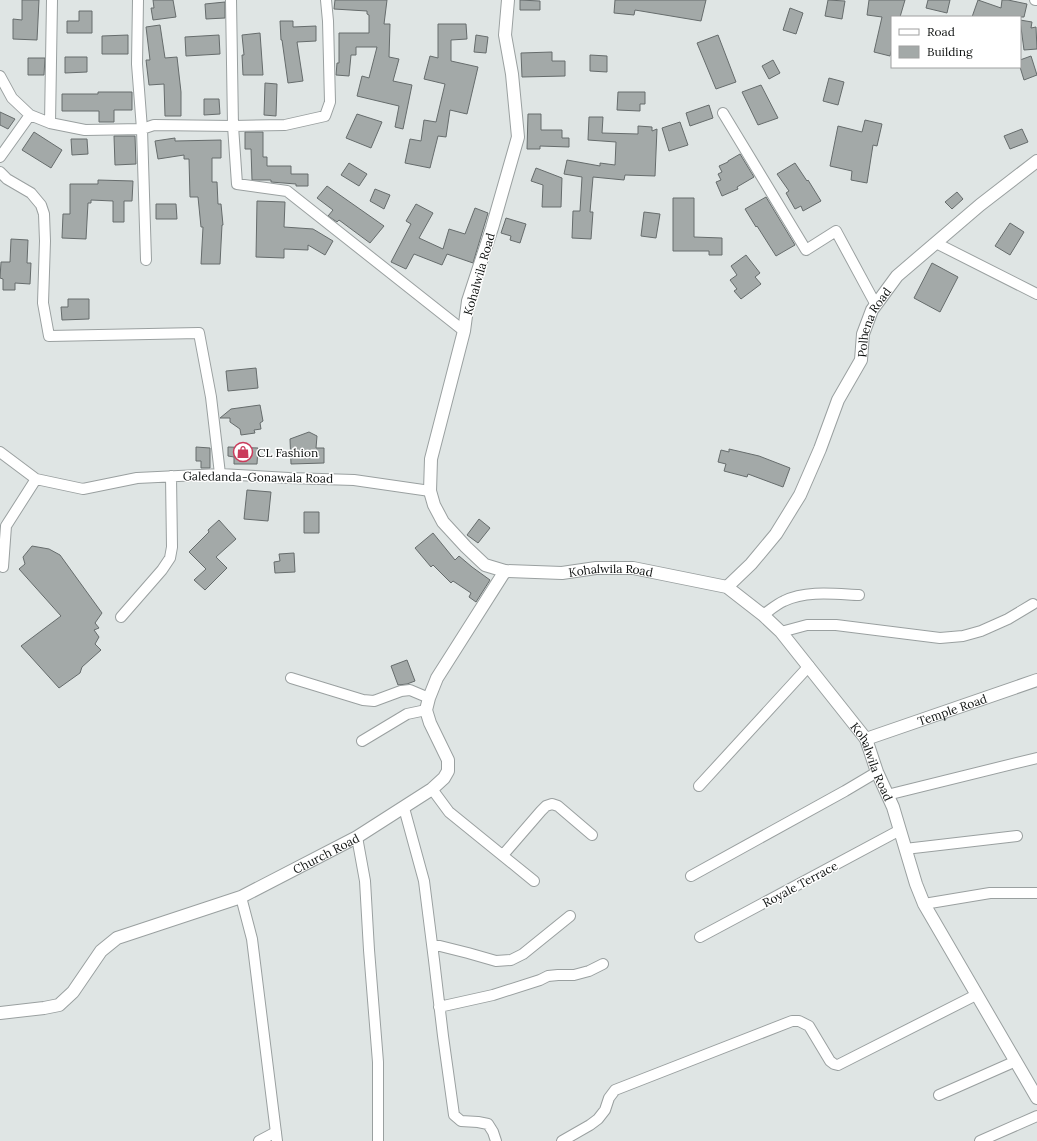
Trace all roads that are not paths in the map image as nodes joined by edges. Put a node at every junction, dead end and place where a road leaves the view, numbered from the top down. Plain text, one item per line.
1 (52, 0) edge
2 (138, 0) edge
3 (231, 0) edge
4 (326, 0) edge
5 (508, 0) edge
6 (0, 76) edge
7 (723, 113) dead end
8 (30, 115) junction
9 (50, 123) junction
10 (233, 126) junction
11 (142, 129) junction
12 (0, 157) edge
13 (1037, 161) edge
14 (0, 172) edge
15 (936, 243) junction
16 (146, 260) dead end
17 (1037, 294) edge
18 (876, 305) junction
19 (464, 331) junction
20 (0, 452) edge
21 (220, 474) junction
22 (171, 476) junction
23 (36, 479) junction
24 (430, 491) junction
25 (3, 567) dead end
26 (505, 571) junction
27 (727, 587) junction
28 (859, 595) dead end
29 (1033, 604) dead end
30 (763, 614) junction
31 (121, 617) dead end
32 (781, 632) junction
33 (809, 666) junction
34 (291, 678) dead end
35 (1037, 680) edge
36 (429, 698) junction
37 (426, 710) junction
38 (866, 739) junction
39 (362, 741) dead end
40 (1037, 758) edge
41 (877, 772) junction
42 (699, 786) dead end
43 (432, 789) junction
44 (887, 795) junction
45 (404, 808) junction
46 (900, 830) junction
47 (592, 835) dead end
48 (1017, 836) dead end
49 (357, 837) junction
50 (905, 849) junction
51 (503, 855) junction
52 (691, 876) dead end
53 (534, 881) dead end
54 (1037, 893) edge
55 (241, 897) junction
56 (924, 904) junction
57 (570, 916) dead end
58 (700, 937) dead end
59 (432, 944) junction
60 (603, 964) dead end
61 (976, 995) junction
62 (439, 1007) junction
63 (0, 1013) edge
64 (1016, 1061) junction
65 (939, 1095) dead end
66 (1037, 1098) edge
67 (1037, 1116) edge
68 (276, 1137) edge
69 (577, 1137) edge
70 (259, 1141) edge
71 (378, 1141) edge
72 (496, 1141) edge
73 (562, 1141) edge
74 (980, 1141) edge

1 - 9 street
2 - 11 street
3 - 10 street
4 - 10 street
5 - 19 street, Kohalwila Road
6 - 8 street
7 - 18 street
8 - 9 street
8 - 12 street
9 - 11 street
10 - 11 street
10 - 19 street
11 - 16 street
13 - 15 street, Polhena Road
14 - 21 street
15 - 17 street
15 - 18 street, Polhena Road
18 - 27 street, Polhena Road
19 - 24 street, Kohalwila Road
20 - 23 street, Galedanda-Gonawala Road
21 - 22 street, Galedanda-Gonawala Road
21 - 24 street, Galedanda-Gonawala Road
22 - 23 street, Galedanda-Gonawala Road
22 - 31 street
23 - 25 street
24 - 26 street, Kohalwila Road
26 - 27 street, Kohalwila Road
26 - 36 street
27 - 30 street, Kohalwila Road
28 - 30 street
29 - 32 street
30 - 32 street, Kohalwila Road
32 - 33 street, Kohalwila Road
33 - 38 street, Kohalwila Road
33 - 42 street
34 - 36 street
35 - 38 street, Temple Road
36 - 37 street
37 - 39 street
37 - 43 street, Church Road
38 - 41 street, Kohalwila Road
40 - 44 street
41 - 44 street, Kohalwila Road
41 - 52 street
43 - 45 street, Church Road
43 - 51 street
44 - 46 street, Kohalwila Road
45 - 49 street, Church Road
45 - 59 street
46 - 50 street, Kohalwila Road
46 - 58 street, Royale Terrace
47 - 51 street
48 - 50 street
49 - 55 street, Church Road
49 - 71 street
50 - 56 street, Kohalwila Road
51 - 53 street
54 - 56 street
55 - 63 street, Church Road
55 - 68 street
56 - 61 street, Kohalwila Road
57 - 59 street
59 - 62 street
60 - 62 street
61 - 64 street, Kohalwila Road
61 - 69 street
62 - 72 street
64 - 65 street
64 - 66 street, Kohalwila Road
67 - 74 street
68 - 70 street
69 - 73 street

